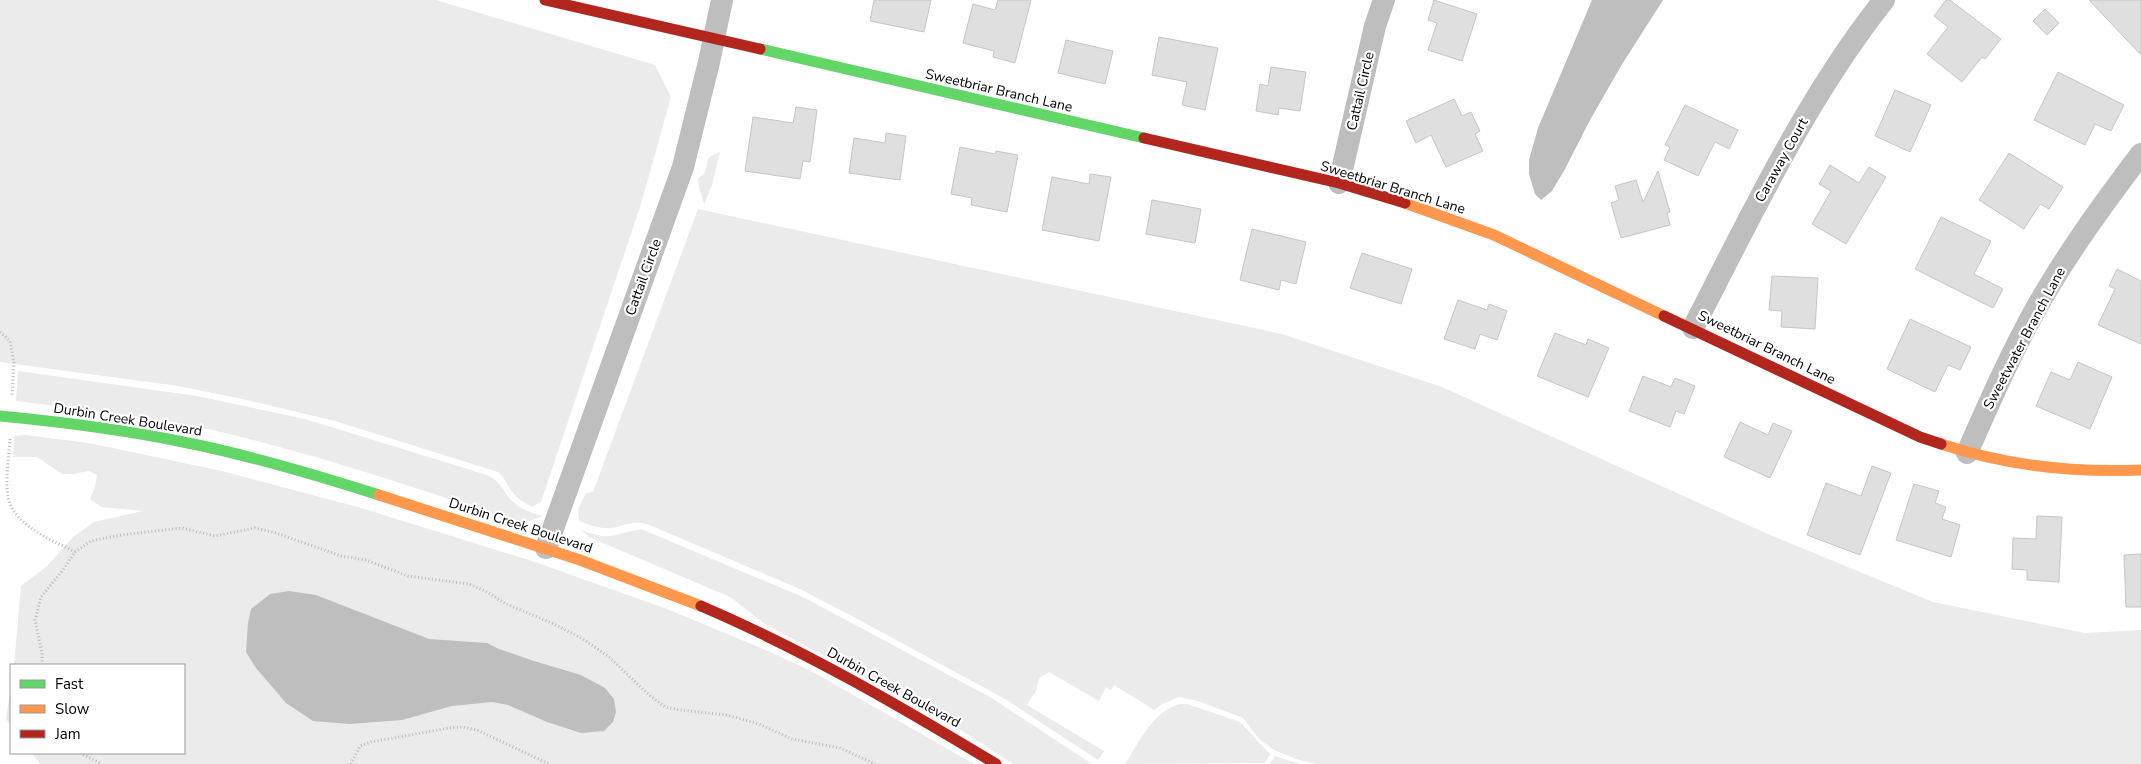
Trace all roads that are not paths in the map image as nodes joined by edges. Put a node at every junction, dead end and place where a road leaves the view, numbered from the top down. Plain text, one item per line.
1 (545, 0) edge
2 (722, 0) edge
3 (1384, 0) edge
4 (1884, 0) edge
5 (715, 40) junction
6 (2141, 154) edge
7 (1340, 183) junction
8 (1693, 328) junction
9 (5, 416) edge
10 (1967, 453) junction
11 (2141, 470) edge
12 (546, 548) junction
13 (996, 764) edge

1 - 5 street, Sweetbriar Branch Lane
2 - 5 street, Cattail Circle
3 - 7 street, Cattail Circle
4 - 8 street, Caraway Court
5 - 7 street, Sweetbriar Branch Lane
5 - 12 street, Cattail Circle
6 - 10 street, Sweetwater Branch Lane
7 - 8 street, Sweetbriar Branch Lane
8 - 10 street, Sweetbriar Branch Lane
9 - 12 street, Durbin Creek Boulevard
10 - 11 street, Sweetbriar Branch Lane
12 - 13 street, Durbin Creek Boulevard

